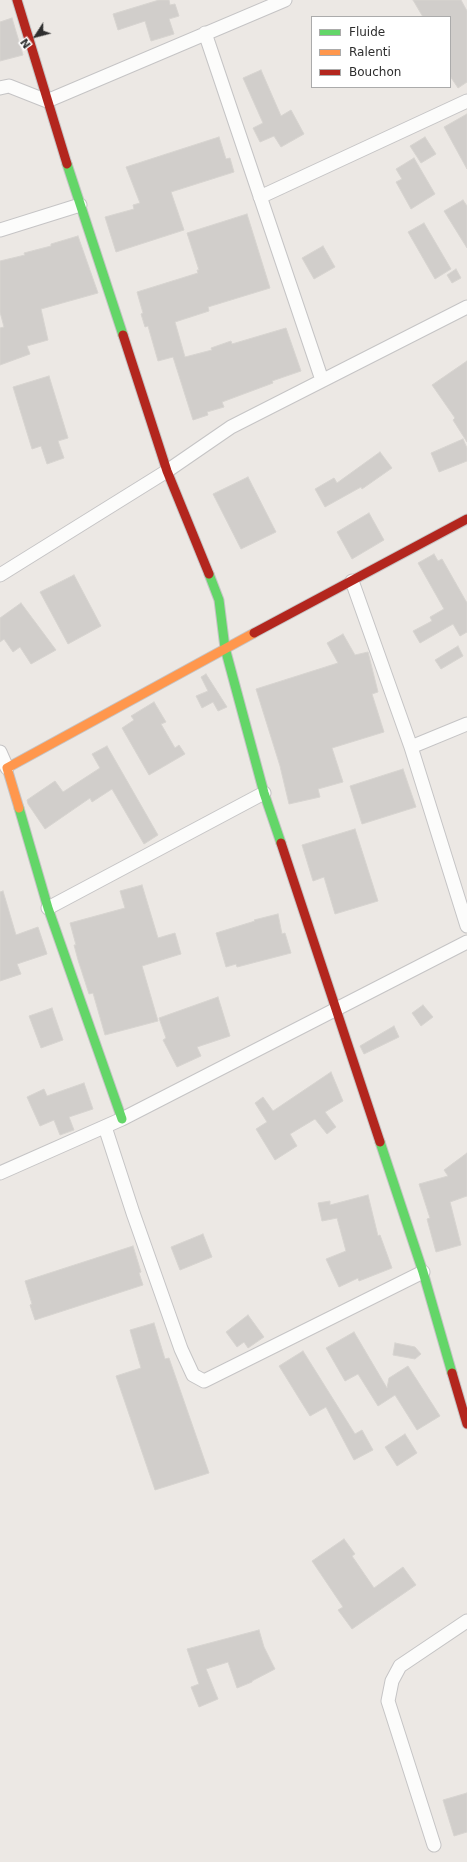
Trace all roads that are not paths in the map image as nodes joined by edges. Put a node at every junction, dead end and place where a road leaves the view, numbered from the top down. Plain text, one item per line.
1 (17, 0) edge
2 (285, 0) edge
3 (205, 33) junction
4 (0, 88) edge
5 (48, 101) junction
6 (467, 101) edge
7 (260, 197) junction
8 (80, 205) junction
9 (0, 230) edge
10 (467, 307) edge
11 (322, 380) junction
12 (167, 471) junction
13 (467, 519) edge
14 (0, 575) edge
15 (352, 582) junction
16 (225, 648) junction
17 (467, 724) edge
18 (411, 747) junction
19 (0, 752) edge
20 (7, 768) junction
21 (264, 793) junction
22 (48, 908) junction
23 (467, 926) edge
24 (467, 942) edge
25 (336, 1010) junction
26 (122, 1119) junction
27 (105, 1127) junction
28 (0, 1173) edge
29 (423, 1272) junction
30 (466, 1419) edge
31 (467, 1621) edge
32 (434, 1845) dead end

1 - 5 street
2 - 3 street
3 - 5 street
3 - 7 street
4 - 5 street
5 - 8 street
6 - 7 street
7 - 11 street
8 - 9 street
8 - 12 street
10 - 11 street
11 - 12 street
12 - 14 street
12 - 16 street
13 - 15 street
15 - 16 street
15 - 18 street
16 - 20 street
16 - 21 street
17 - 18 street
18 - 23 street
19 - 20 street
20 - 22 street
21 - 22 street
21 - 25 street
22 - 26 street
24 - 25 street
25 - 26 street
25 - 29 street
26 - 27 street
27 - 28 street
27 - 29 street
29 - 30 street
31 - 32 street

